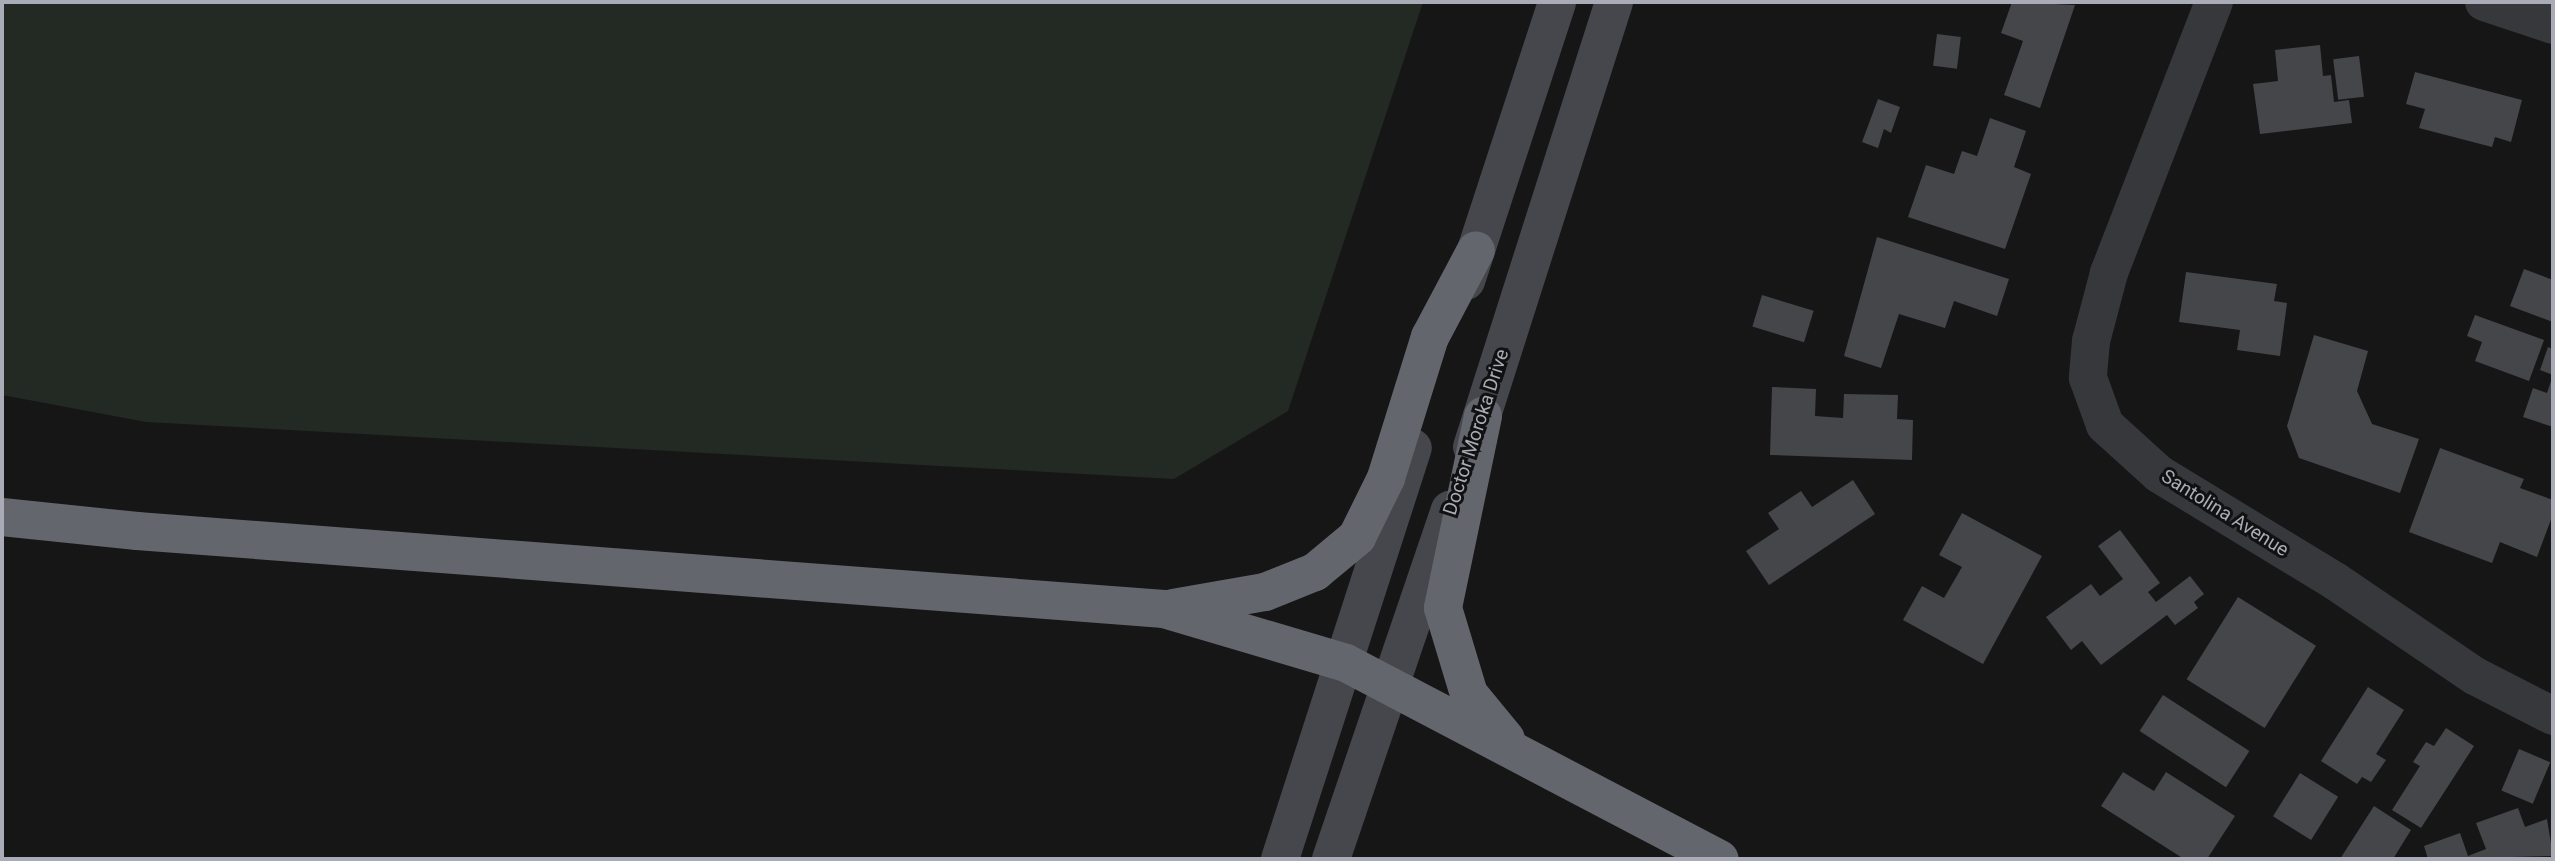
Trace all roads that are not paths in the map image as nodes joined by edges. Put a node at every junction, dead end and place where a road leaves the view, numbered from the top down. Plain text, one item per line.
1 (1557, 2) edge
2 (1614, 2) edge
3 (2214, 2) edge
4 (2484, 2) edge
5 (2553, 25) edge
6 (1476, 250) junction
7 (1483, 416) junction
8 (2, 517) edge
9 (1164, 609) junction
10 (1346, 663) junction
11 (1389, 687) junction
12 (2553, 716) edge
13 (1514, 747) junction
14 (1280, 859) edge
15 (1331, 859) edge
16 (1720, 859) edge

1 - 6 main road
2 - 7 main road, Doctor Moroka Drive
3 - 12 street, Santolina Avenue
4 - 5 street
6 - 9 highway
6 - 10 main road
7 - 11 main road, Doctor Moroka Drive
7 - 13 highway
8 - 9 highway
9 - 10 highway
10 - 11 highway
10 - 14 main road
11 - 13 highway
11 - 15 main road, Doctor Moroka Drive
13 - 16 highway

